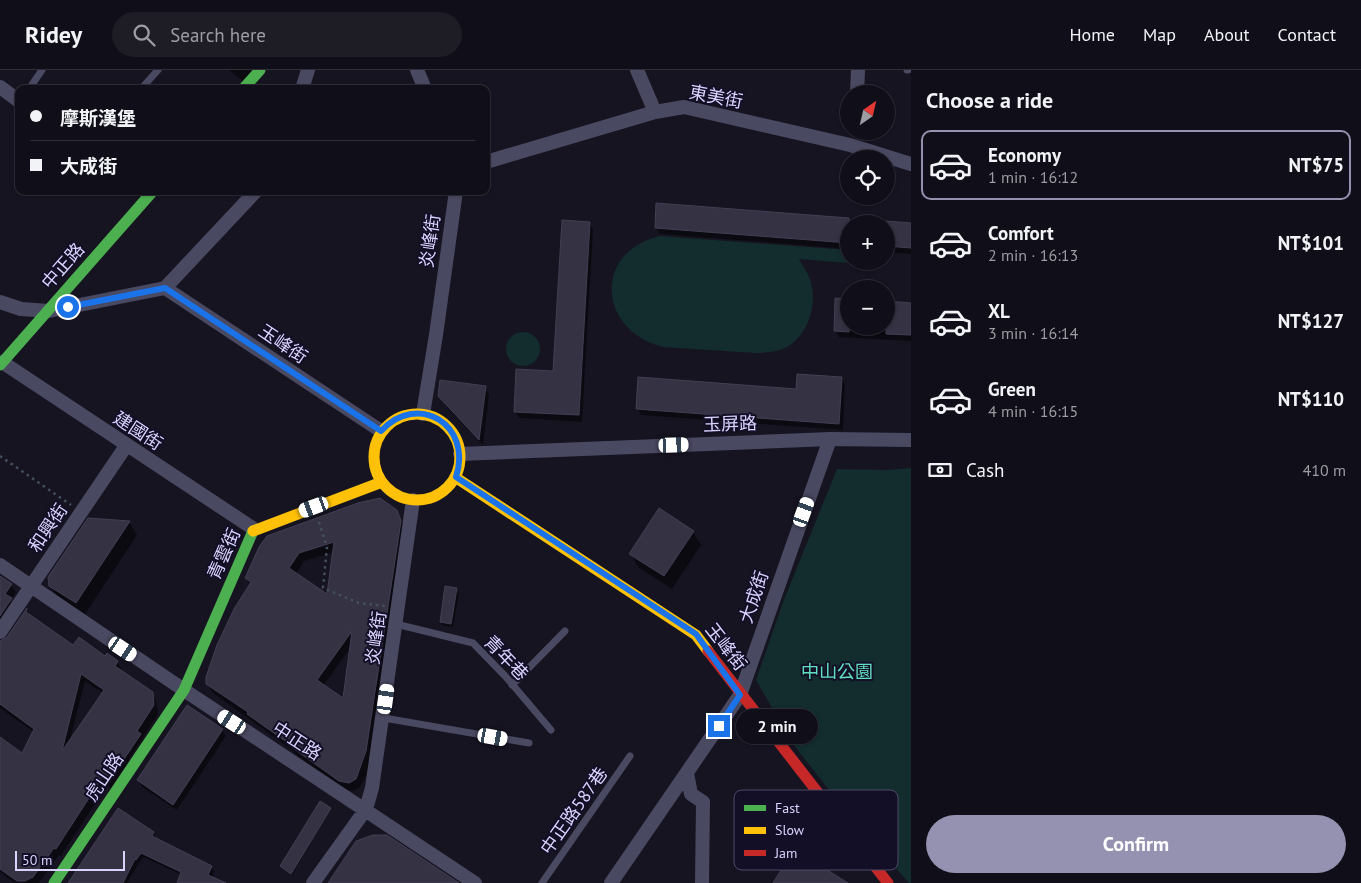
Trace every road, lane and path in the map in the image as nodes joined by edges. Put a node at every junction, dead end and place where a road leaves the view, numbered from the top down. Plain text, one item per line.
1 (42, 70) edge
2 (158, 70) edge
3 (260, 70) edge
4 (308, 70) edge
5 (417, 70) edge
6 (637, 70) edge
7 (858, 70) edge
8 (32, 85) edge
9 (145, 85) edge
10 (247, 85) edge
11 (303, 85) edge
12 (423, 85) edge
13 (857, 85) edge
14 (0, 87) edge
15 (15, 98) edge
16 (656, 112) junction
17 (851, 140) edge
18 (850, 145) junction
19 (490, 161) edge
20 (911, 164) edge
21 (150, 195) edge
22 (252, 195) edge
23 (455, 195) edge
24 (165, 288) junction
25 (0, 302) edge
26 (49, 311) junction
27 (1, 364) edge
28 (423, 414) junction
29 (381, 431) junction
30 (830, 439) junction
31 (911, 440) edge
32 (126, 446) junction
33 (460, 454) junction
34 (0, 456) edge
35 (456, 477) junction
36 (382, 482) junction
37 (413, 500) junction
38 (314, 507) junction
39 (81, 512) junction
40 (254, 529) junction
41 (0, 564) edge
42 (31, 586) junction
43 (399, 607) junction
44 (396, 624) junction
45 (565, 631) dead end
46 (0, 632) edge
47 (512, 684) junction
48 (184, 690) junction
49 (740, 695) junction
50 (384, 718) junction
51 (551, 730) dead end
52 (529, 743) dead end
53 (630, 756) dead end
54 (687, 773) junction
55 (815, 790) edge
56 (366, 809) junction
57 (878, 870) edge
58 (54, 883) edge
59 (313, 883) edge
60 (475, 883) edge
61 (542, 883) edge
62 (612, 883) edge
63 (702, 883) edge
64 (888, 883) edge

1 - 8 lane
2 - 9 lane
3 - 10 street
4 - 11 street
5 - 12 street
6 - 16 street
7 - 13 street
14 - 15 street
16 - 18 street, 東美街
16 - 19 street, 東美街
17 - 18 street
18 - 20 street, 東美街
21 - 26 street, 中正路
22 - 24 street
23 - 28 street, 炎峰街
24 - 26 street
24 - 29 street, 玉峰街
25 - 26 street
26 - 27 street, 中正路
27 - 32 street, 建國街
28 - 29 street
28 - 33 street
29 - 36 street
30 - 31 street, 玉屏路
30 - 33 street, 玉屏路
30 - 49 street, 大成街
32 - 39 street, 和興街
32 - 40 street, 建國街
33 - 35 street
34 - 39 path
35 - 37 street
35 - 49 street, 玉峰街
36 - 37 street
36 - 38 street, 青雲街
37 - 43 street, 炎峰街
38 - 40 street, 青雲街
38 - 43 path
39 - 42 street, 和興街
40 - 48 street, 青雲街
41 - 42 street, 中正路
42 - 46 street, 和興街
42 - 48 street, 中正路
43 - 44 street, 炎峰街
44 - 47 lane, 青年巷
44 - 50 street, 炎峰街
45 - 47 lane
47 - 51 lane, 青年巷
48 - 56 street, 中正路
48 - 58 street, 虎山路
49 - 54 street, 大成街
49 - 55 street, 玉峰街
50 - 52 lane
50 - 56 street, 炎峰街
53 - 61 lane, 中正路587巷
54 - 62 street, 大成街
54 - 63 street
56 - 59 street, 炎峰街
56 - 60 street, 中正路
57 - 64 street, 玉峰街

